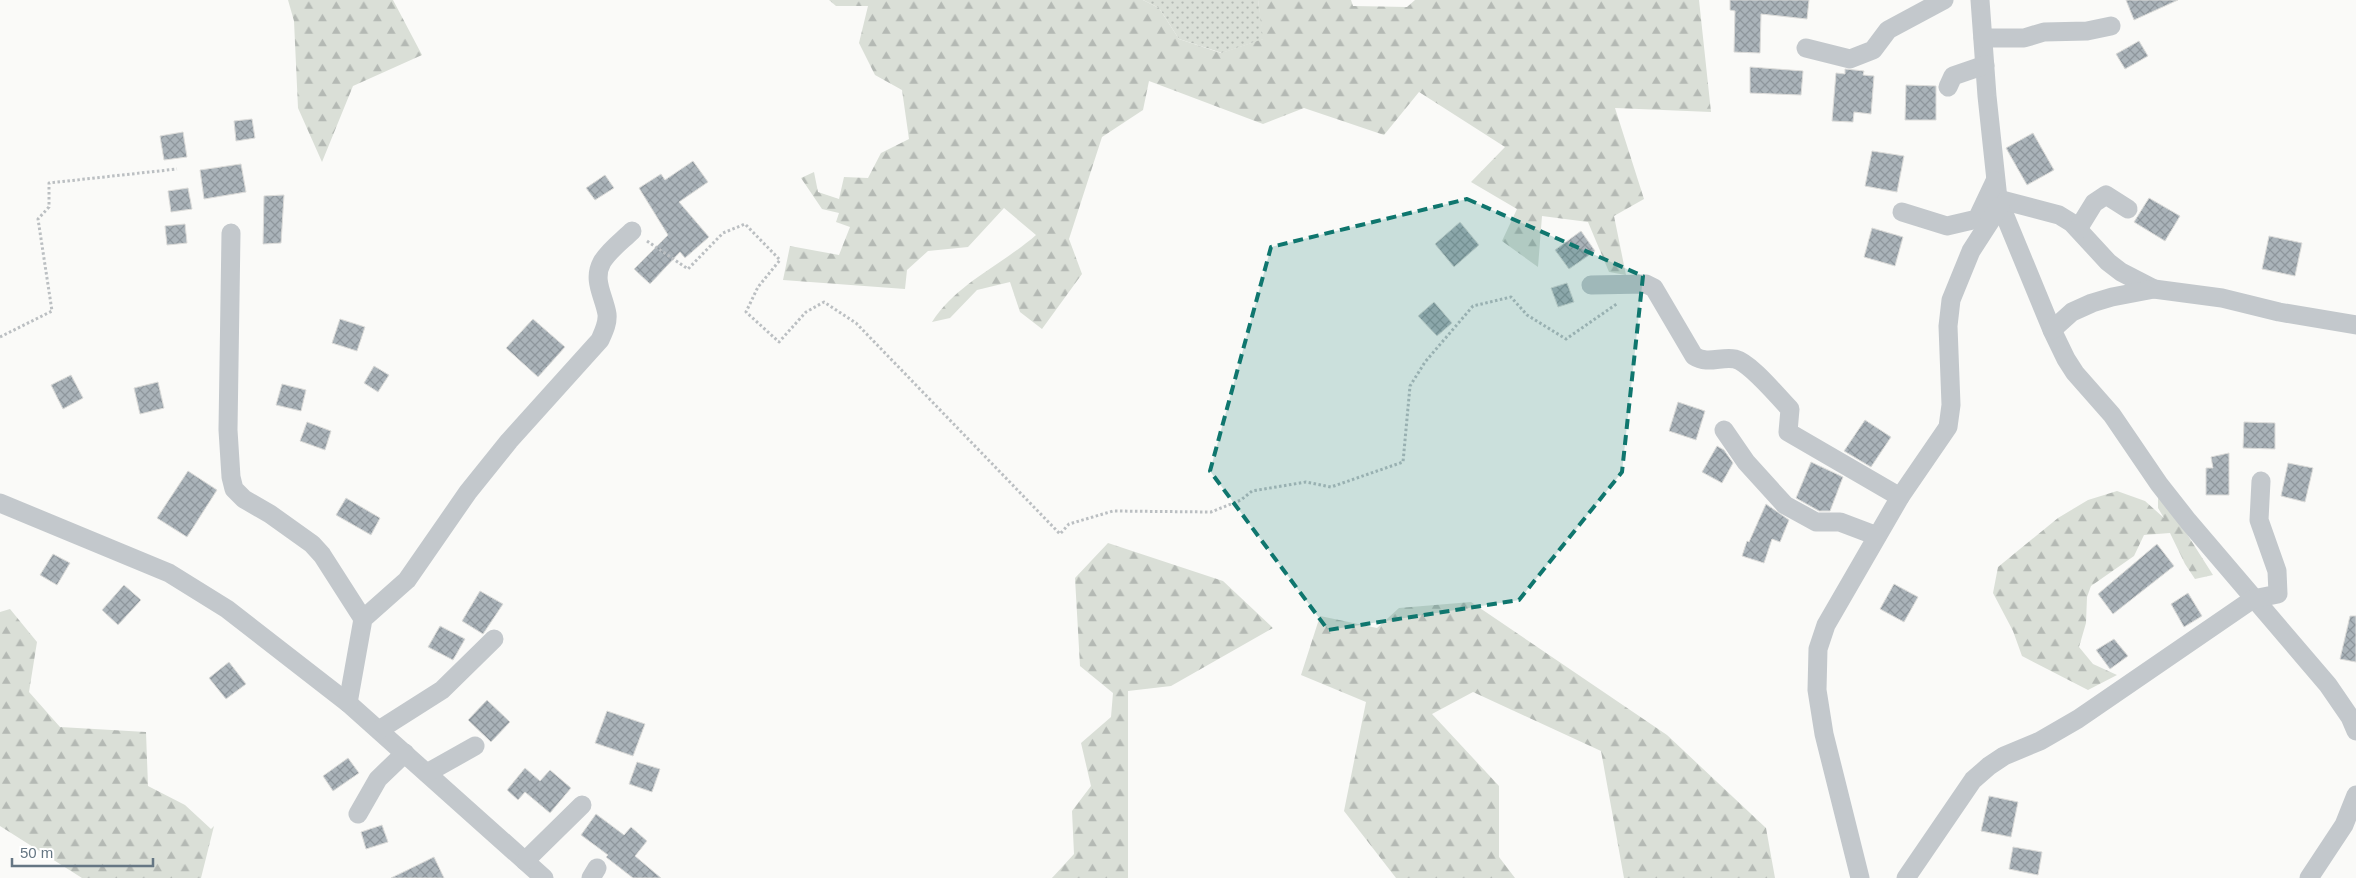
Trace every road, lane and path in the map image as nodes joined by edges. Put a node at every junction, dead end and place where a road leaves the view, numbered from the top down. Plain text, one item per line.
1 (1944, 0) edge
2 (1980, 0) edge
3 (2111, 26) dead end
4 (1983, 38) junction
5 (1806, 48) dead end
6 (1985, 65) junction
7 (1948, 87) dead end
8 (176, 169) dead end
9 (1998, 196) junction
10 (2128, 209) dead end
11 (1902, 212) dead end
12 (2078, 228) junction
13 (632, 231) joint
14 (231, 233) dead end
15 (1591, 285) dead end
16 (2154, 289) junction
17 (1622, 301) dead end
18 (2356, 325) edge
19 (2052, 330) junction
20 (0, 337) edge
21 (1724, 430) dead end
22 (2260, 480) dead end
23 (1900, 497) junction
24 (0, 503) edge
25 (1877, 536) junction
26 (2253, 598) junction
27 (363, 619) junction
28 (494, 639) dead end
29 (348, 703) junction
30 (379, 730) junction
31 (2356, 731) edge
32 (475, 746) dead end
33 (405, 753) junction
34 (427, 773) junction
35 (2356, 795) edge
36 (582, 805) dead end
37 (358, 814) dead end
38 (526, 862) junction
39 (544, 878) edge
40 (1860, 878) edge
41 (1906, 878) edge
42 (2309, 878) edge

1 - 5 street
2 - 4 street
3 - 4 street
4 - 6 street
6 - 7 street
6 - 9 street
8 - 20 path
9 - 11 street
9 - 12 street
9 - 19 street
9 - 23 street
10 - 12 street
12 - 16 street
13 - 17 path
13 - 27 street
14 - 27 street
15 - 23 street
16 - 18 street
16 - 19 street
19 - 26 street
21 - 25 street
22 - 26 street
23 - 25 street
24 - 29 street
25 - 40 street
26 - 31 street
26 - 41 street
27 - 29 street
28 - 30 street
29 - 30 street
30 - 33 street
32 - 34 street
33 - 34 street
33 - 37 street
34 - 38 street
35 - 42 street
36 - 38 street
38 - 39 street

